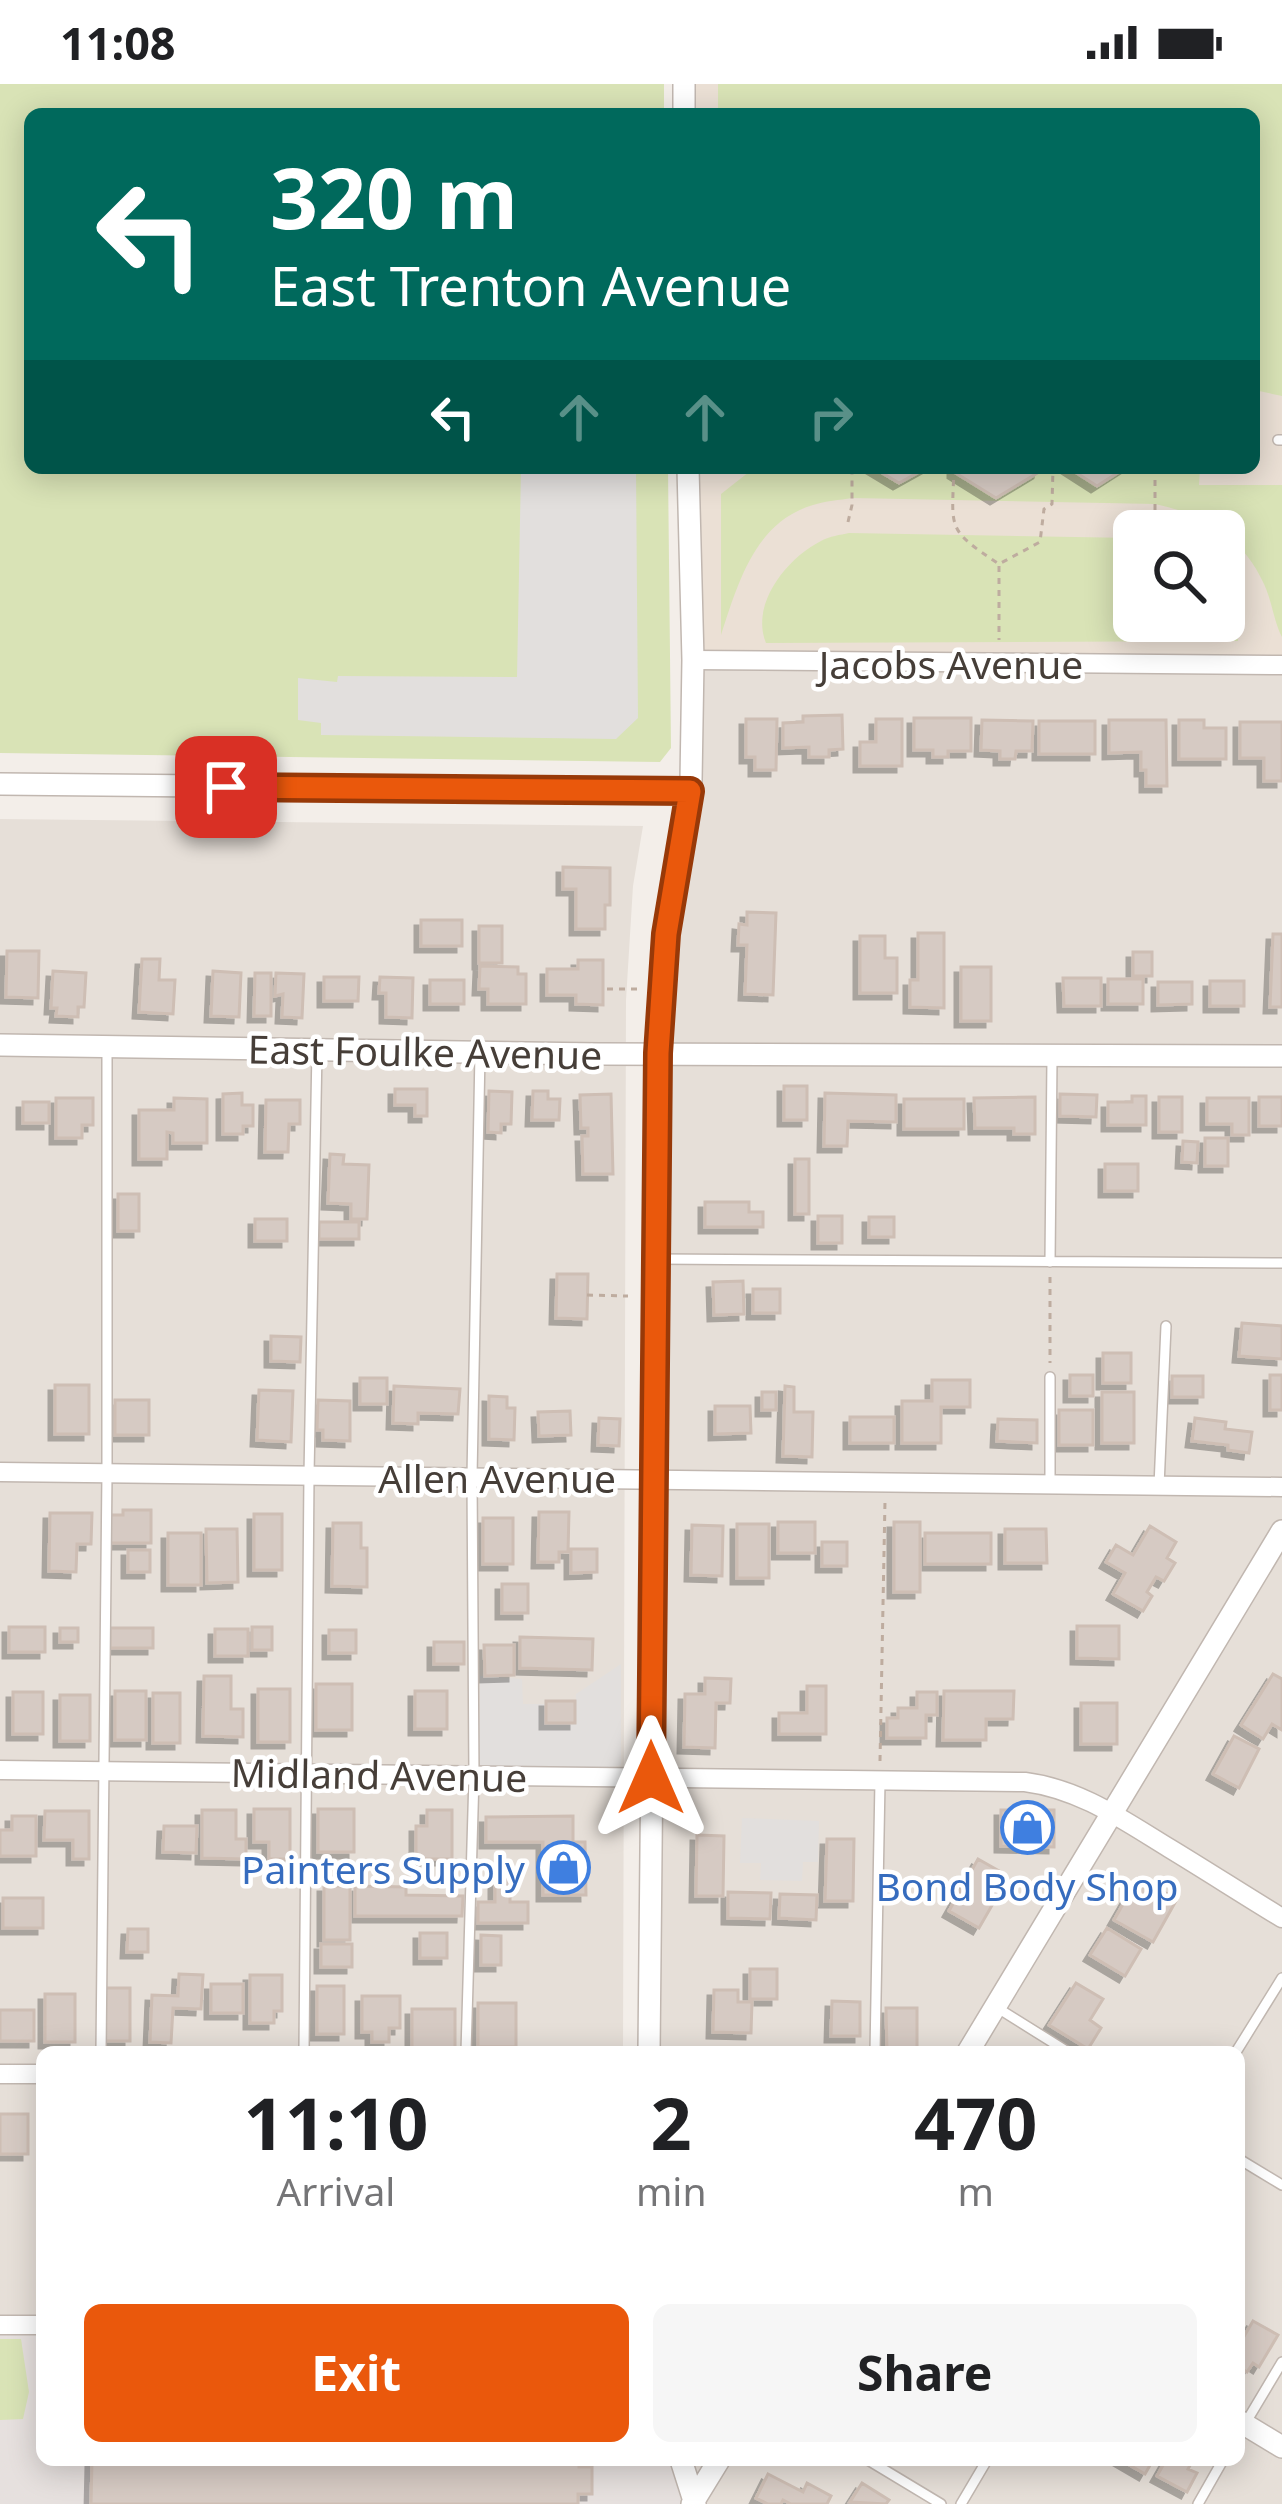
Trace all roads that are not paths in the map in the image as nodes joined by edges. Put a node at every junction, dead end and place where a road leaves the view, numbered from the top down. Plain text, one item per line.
1 (688, 474) edge
2 (693, 660) junction
3 (1282, 664) edge
4 (0, 784) edge
5 (690, 791) junction
6 (0, 1045) edge
7 (107, 1046) junction
8 (317, 1050) junction
9 (480, 1052) junction
10 (658, 1053) junction
11 (1052, 1054) junction
12 (1282, 1056) edge
13 (656, 1259) junction
14 (1050, 1262) junction
15 (1282, 1263) edge
16 (1166, 1326) dead end
17 (1050, 1377) road end
18 (0, 1472) edge
19 (107, 1473) junction
20 (309, 1475) junction
21 (472, 1478) junction
22 (653, 1478) junction
23 (1050, 1485) junction
24 (1159, 1486) junction
25 (1282, 1487) edge
26 (1282, 1532) edge
27 (0, 1770) edge
28 (102, 1771) junction
29 (307, 1773) junction
30 (474, 1776) junction
31 (651, 1778) junction
32 (880, 1781) junction
33 (1112, 1813) junction
34 (1282, 1918) edge
35 (1282, 1978) edge
36 (996, 2007) junction
37 (101, 2046) edge
38 (304, 2046) edge
39 (466, 2046) edge
40 (649, 2046) edge
41 (875, 2046) edge
42 (972, 2046) edge
43 (1058, 2046) edge
44 (1240, 2046) edge
45 (0, 2074) edge
46 (36, 2074) edge
47 (1245, 2162) edge
48 (1282, 2186) edge
49 (0, 2325) edge
50 (36, 2325) edge
51 (1282, 2362) edge
52 (1245, 2420) edge
53 (1245, 2428) edge
54 (1282, 2447) edge
55 (683, 2466) edge
56 (715, 2466) edge
57 (878, 2466) edge
58 (983, 2466) edge
59 (1220, 2466) edge
60 (693, 2503) edge
61 (941, 2504) edge
62 (961, 2504) edge
63 (1198, 2504) edge

1 - 2 street
2 - 3 street, Jacobs Avenue
2 - 5 street
4 - 5 street
5 - 10 street
6 - 7 street, East Foulke Avenue
7 - 8 street, East Foulke Avenue
7 - 19 lane
8 - 9 street, East Foulke Avenue
8 - 20 lane
9 - 10 street, East Foulke Avenue
9 - 21 lane
10 - 11 street, East Foulke Avenue
10 - 13 street
11 - 12 street, East Foulke Avenue
11 - 14 lane
13 - 14 lane
13 - 22 street
14 - 15 lane
16 - 24 lane
17 - 23 lane
18 - 19 street, Allen Avenue
19 - 20 street, Allen Avenue
19 - 28 lane
20 - 21 street, Allen Avenue
20 - 29 lane
21 - 22 street, Allen Avenue
21 - 30 lane
22 - 23 street, Allen Avenue
22 - 31 street
23 - 24 street, Allen Avenue
24 - 25 street, Allen Avenue
26 - 33 street
27 - 28 street, Midland Avenue
28 - 29 street, Midland Avenue
28 - 37 lane
29 - 30 street, Midland Avenue
29 - 38 lane
30 - 31 street, Midland Avenue
30 - 39 lane
31 - 32 street, Midland Avenue
31 - 40 street
32 - 33 street, Midland Avenue
32 - 41 lane
33 - 34 street, Midland Avenue
33 - 36 street
35 - 44 lane
36 - 42 street
36 - 43 lane
45 - 46 street
47 - 48 lane
49 - 50 street
51 - 52 lane
53 - 54 street
55 - 60 street
56 - 60 street
57 - 61 lane
58 - 62 lane
59 - 63 lane

